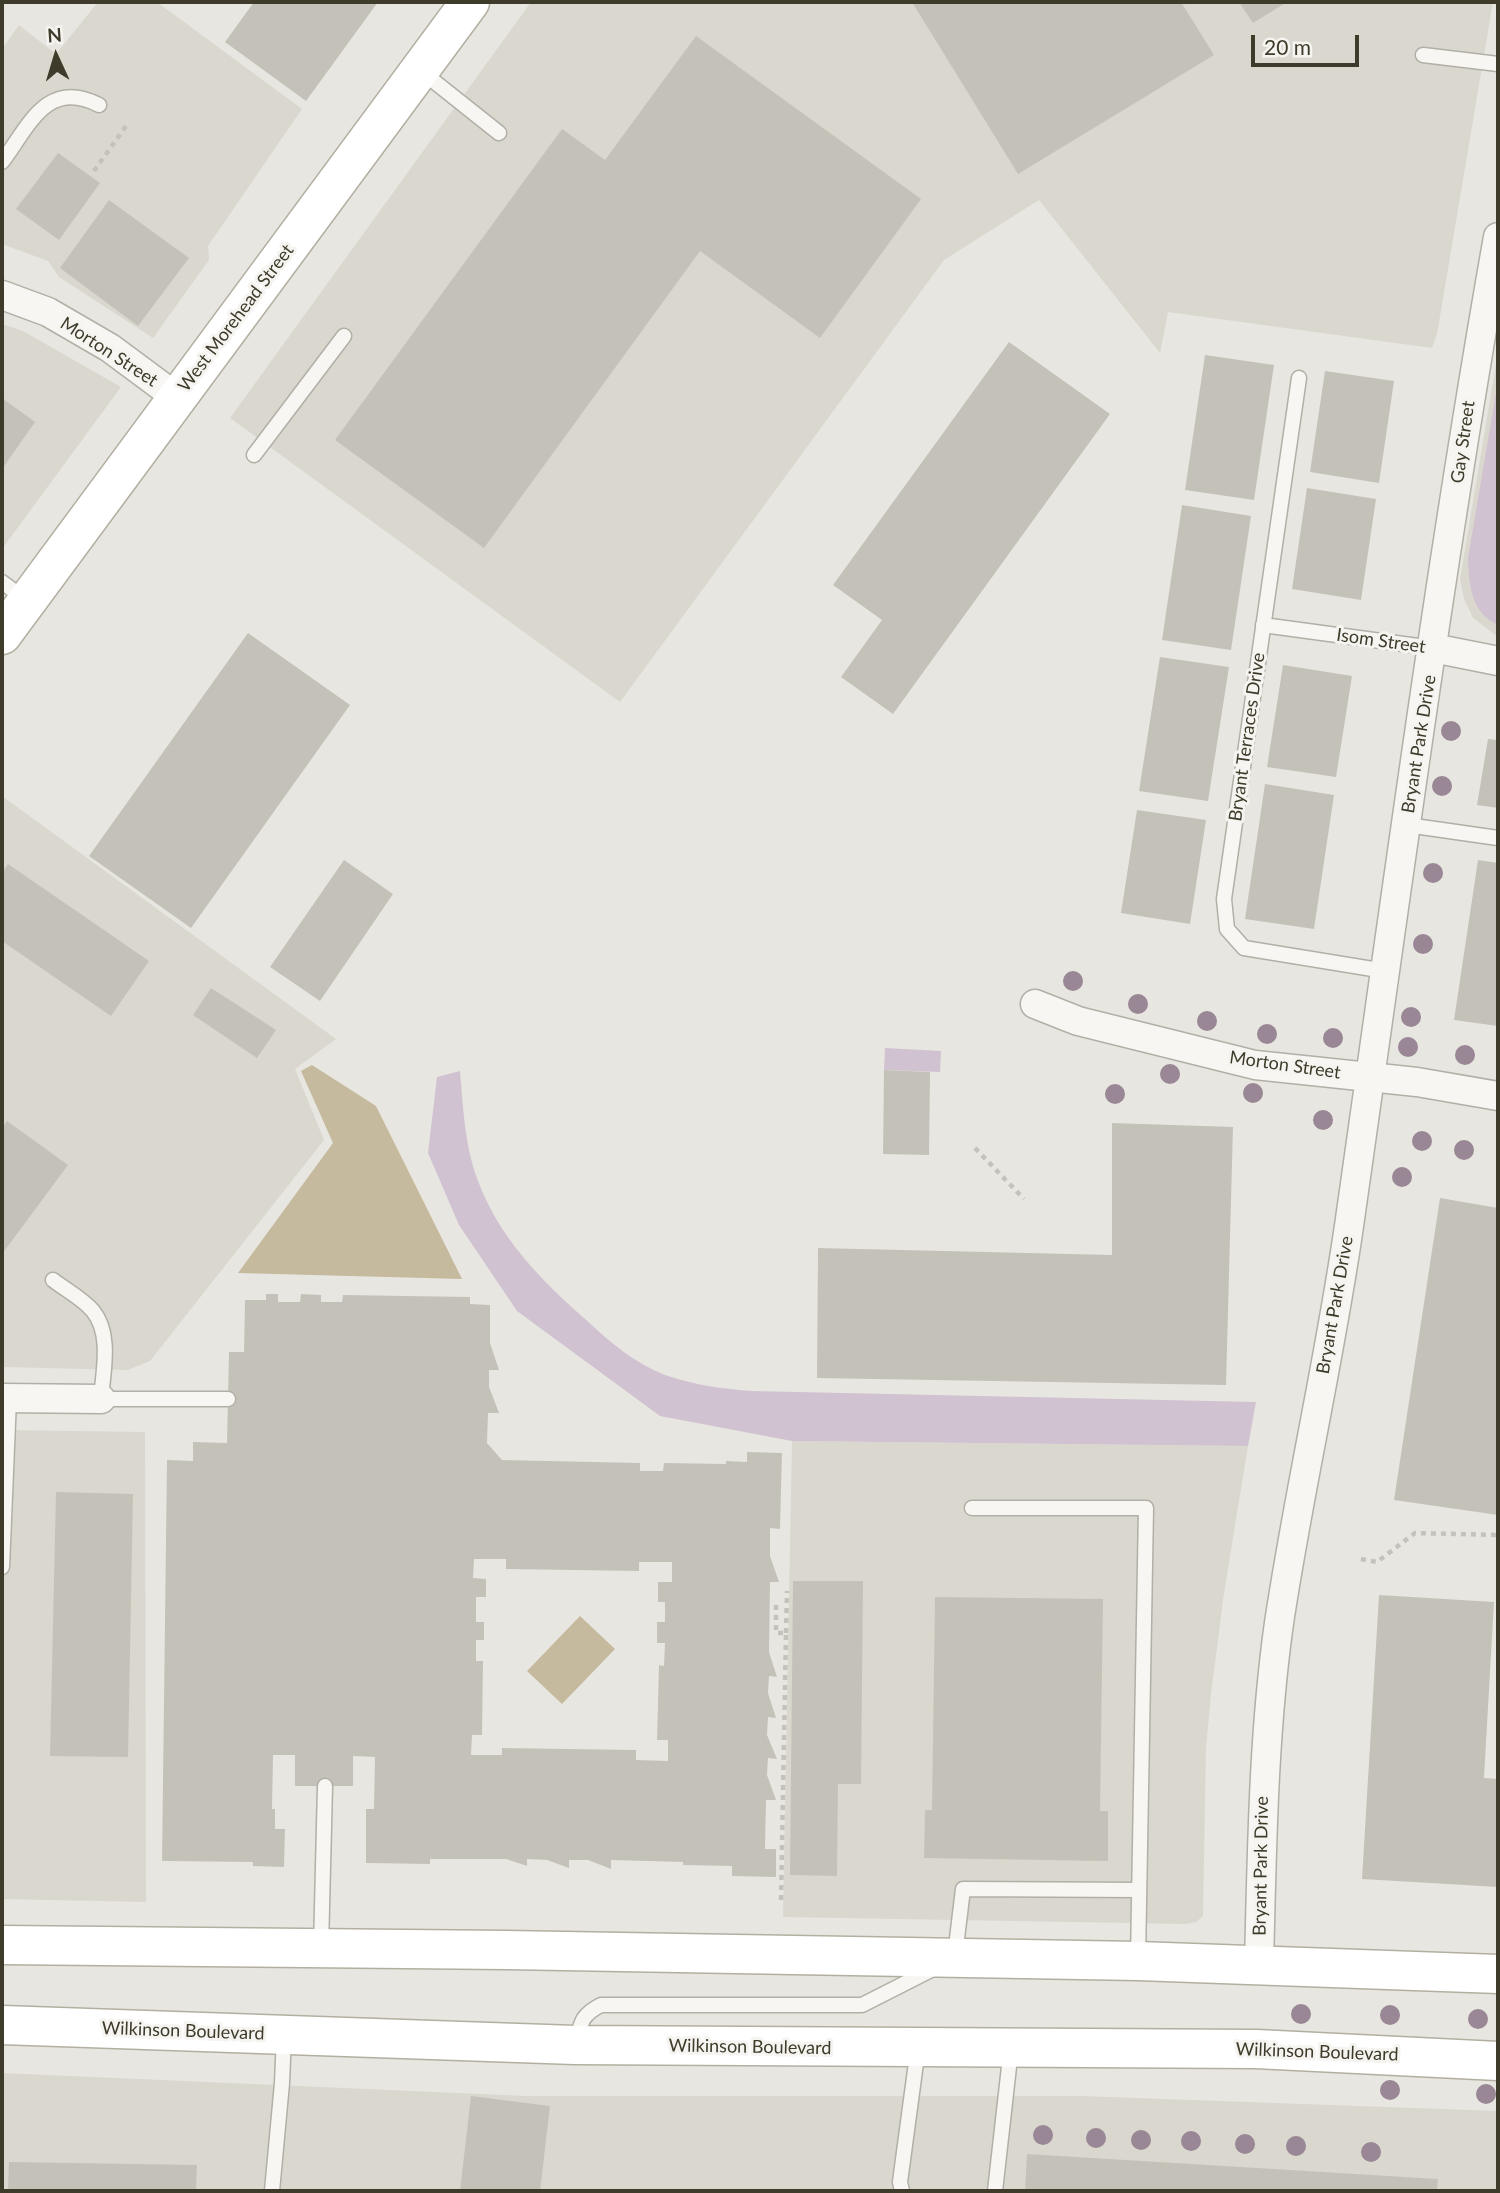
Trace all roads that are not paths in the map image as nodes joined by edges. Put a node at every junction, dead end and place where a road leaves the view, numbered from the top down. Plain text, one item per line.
1 (470, 2) edge
2 (1423, 55) dead end
3 (1498, 64) edge
4 (420, 70) junction
5 (99, 105) dead end
6 (499, 133) dead end
7 (2, 162) edge
8 (1498, 237) edge
9 (2, 295) edge
10 (344, 336) dead end
11 (1299, 379) dead end
12 (176, 397) junction
13 (254, 454) dead end
14 (14, 591) edge
15 (1263, 625) junction
16 (2, 635) edge
17 (1433, 648) junction
18 (1498, 661) edge
19 (1406, 825) junction
20 (1498, 838) edge
21 (1385, 971) junction
22 (1035, 1004) dead end
23 (1369, 1076) junction
24 (1498, 1096) edge
25 (53, 1280) dead end
26 (5, 1399) edge
27 (101, 1399) junction
28 (228, 1399) dead end
29 (972, 1508) dead end
30 (2, 1567) edge
31 (325, 1786) dead end
32 (1139, 1890) junction
33 (2, 1945) edge
34 (321, 1948) junction
35 (955, 1958) junction
36 (1138, 1961) junction
37 (1259, 1964) junction
38 (1498, 1974) edge
39 (2, 2025) edge
40 (284, 2034) junction
41 (575, 2045) junction
42 (918, 2048) junction
43 (1011, 2048) junction
44 (1498, 2061) edge
45 (272, 2191) edge
46 (902, 2191) edge
47 (995, 2191) edge

1 - 4 main road, West Morehead Street
2 - 3 lane
4 - 6 lane
4 - 12 main road, West Morehead Street
5 - 7 lane
8 - 17 street, Gay Street
9 - 12 street, Morton Street
10 - 13 lane
11 - 15 lane, Bryant Terraces Drive
12 - 14 main road, West Morehead Street
14 - 16 main road, West Morehead Street
15 - 17 lane, Isom Street
15 - 21 lane, Bryant Terraces Drive
17 - 18 street, Isom Street
17 - 19 street, Bryant Park Drive
19 - 20 lane
19 - 21 street, Bryant Park Drive
21 - 23 street, Bryant Park Drive
22 - 23 street, Morton Street
23 - 24 street, Morton Street
23 - 37 street, Bryant Park Drive
25 - 27 lane
26 - 27 street
26 - 30 lane
27 - 28 lane
29 - 32 lane
31 - 34 lane
32 - 35 lane
32 - 36 lane
33 - 34 main road
34 - 35 main road
35 - 36 main road
35 - 41 lane
36 - 37 main road
37 - 38 main road
39 - 40 main road, Wilkinson Boulevard
40 - 41 main road, Wilkinson Boulevard
40 - 45 lane
41 - 42 main road, Wilkinson Boulevard
42 - 43 main road, Wilkinson Boulevard
42 - 46 lane
43 - 44 main road, Wilkinson Boulevard
43 - 47 lane

